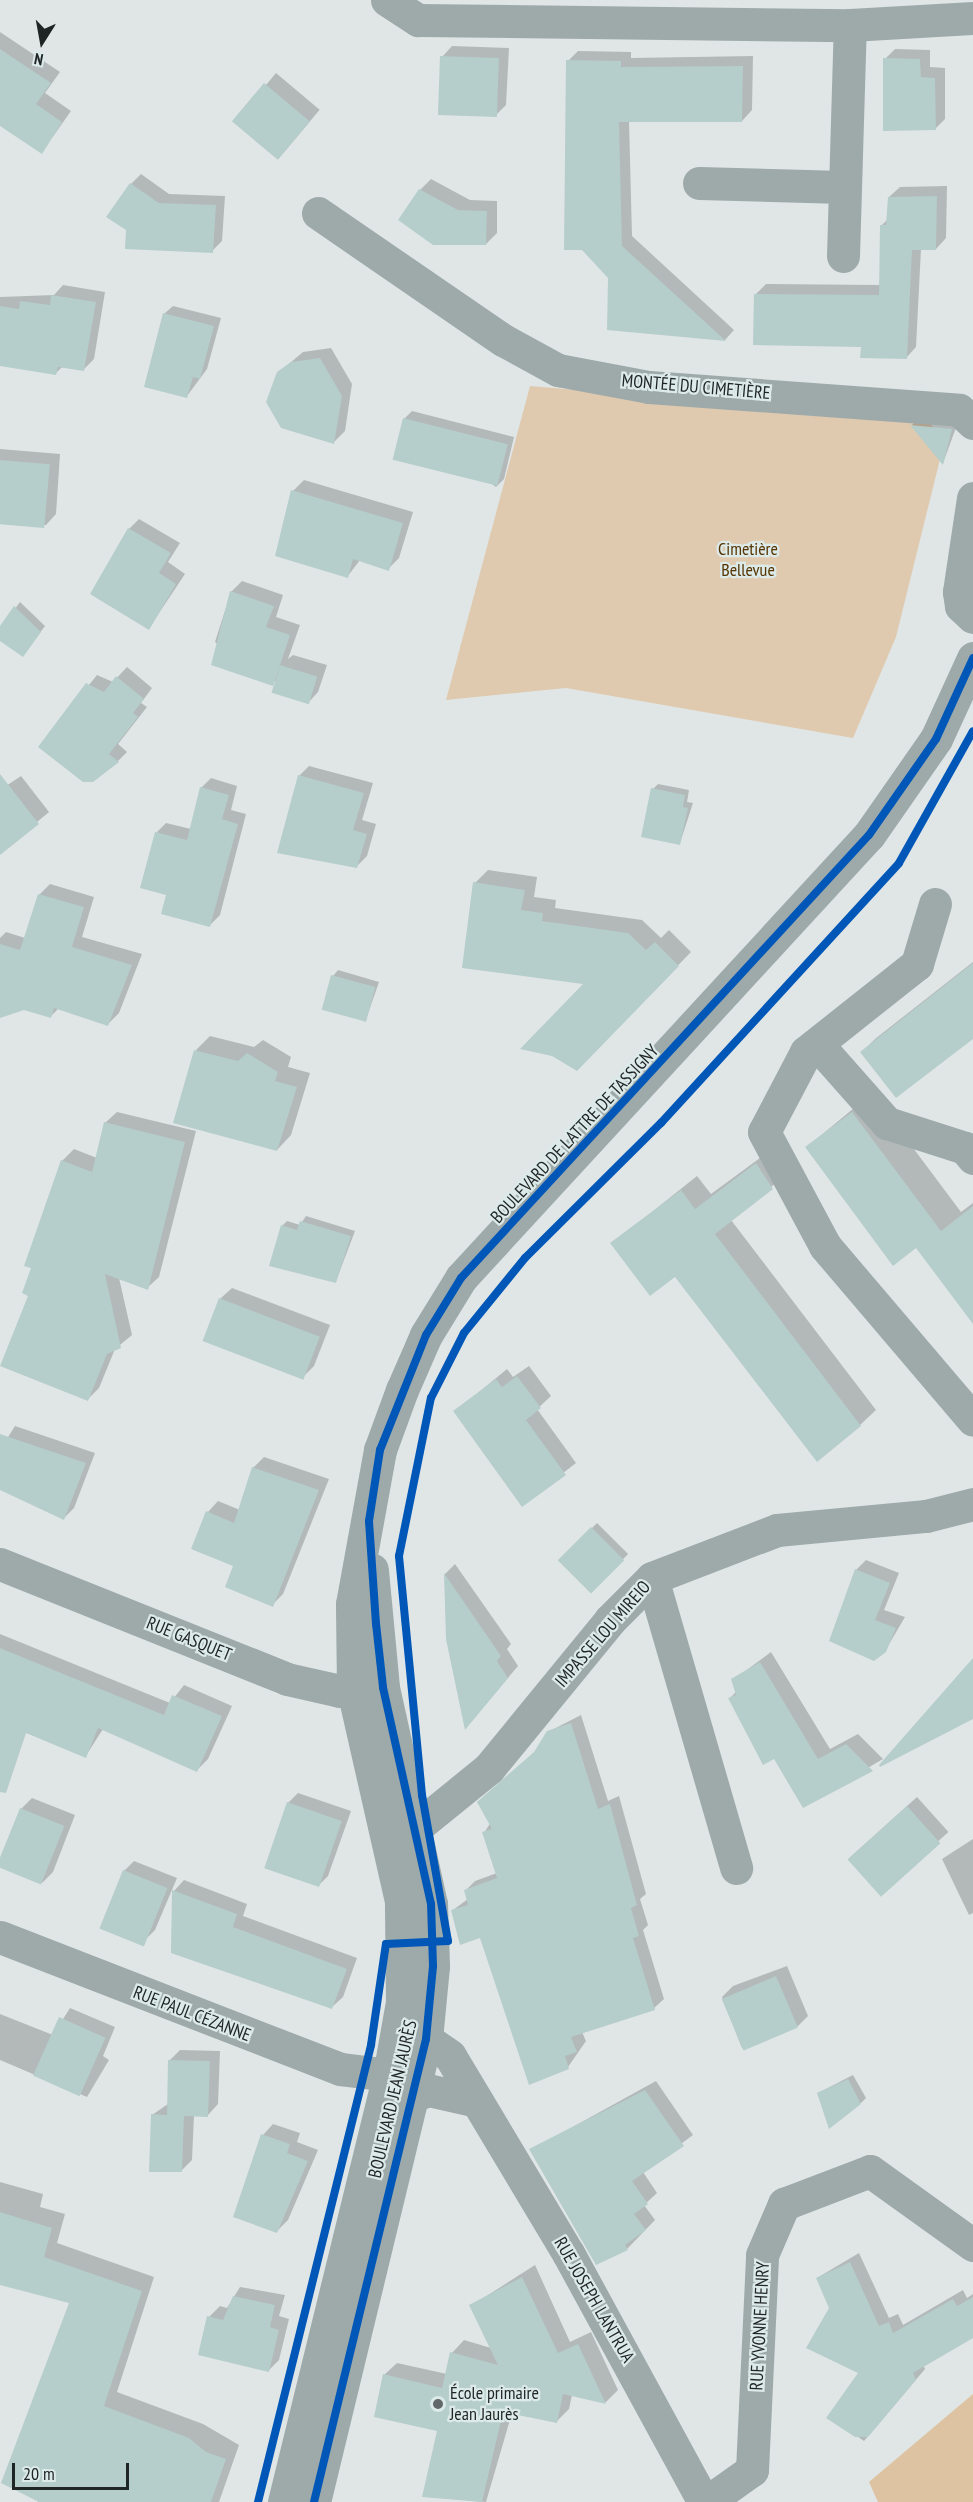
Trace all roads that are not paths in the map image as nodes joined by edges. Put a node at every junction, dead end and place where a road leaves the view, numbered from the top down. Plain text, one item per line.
1 (387, 0) edge
2 (829, 16) edge
3 (973, 18) edge
4 (699, 183) dead end
5 (843, 187) junction
6 (318, 213) dead end
7 (843, 256) dead end
8 (973, 423) edge
9 (973, 498) edge
10 (973, 617) edge
11 (973, 658) edge
12 (935, 904) dead end
13 (817, 1044) junction
14 (973, 1158) edge
15 (973, 1420) edge
16 (973, 1504) edge
17 (369, 1521) joint
18 (0, 1564) edge
19 (652, 1578) junction
20 (368, 1688) junction
21 (401, 1831) junction
22 (736, 1868) dead end
23 (0, 1937) edge
24 (426, 2039) junction
25 (400, 2086) junction
26 (477, 2101) junction
27 (973, 2245) edge
28 (284, 2502) edge
29 (314, 2502) edge
30 (705, 2502) edge

1 - 2 street
2 - 3 street
2 - 5 street
4 - 5 street
5 - 7 street
6 - 8 street, MONTÉE DU CIMETIÈRE
9 - 10 street
11 - 17 street, BOULEVARD DE LATTRE DE TASSIGNY
12 - 13 street
13 - 14 street
13 - 15 street
16 - 19 street, IMPASSE LOU MIREIO
17 - 20 street, BOULEVARD JEAN JAURÈS
18 - 20 street, RUE GASQUET
19 - 21 street, IMPASSE LOU MIREIO
19 - 22 street
20 - 21 street, BOULEVARD JEAN JAURÈS
21 - 24 street, BOULEVARD JEAN JAURÈS
21 - 25 street, BOULEVARD JEAN JAURÈS
23 - 25 street, RUE PAUL CÉZANNE
24 - 25 street, BOULEVARD JEAN JAURÈS
24 - 26 street, RUE JOSEPH LANTRUA
25 - 26 street
25 - 28 street, BOULEVARD JEAN JAURÈS
25 - 29 street, BOULEVARD JEAN JAURÈS
26 - 30 street, RUE JOSEPH LANTRUA
27 - 30 street, RUE YVONNE HENRY

